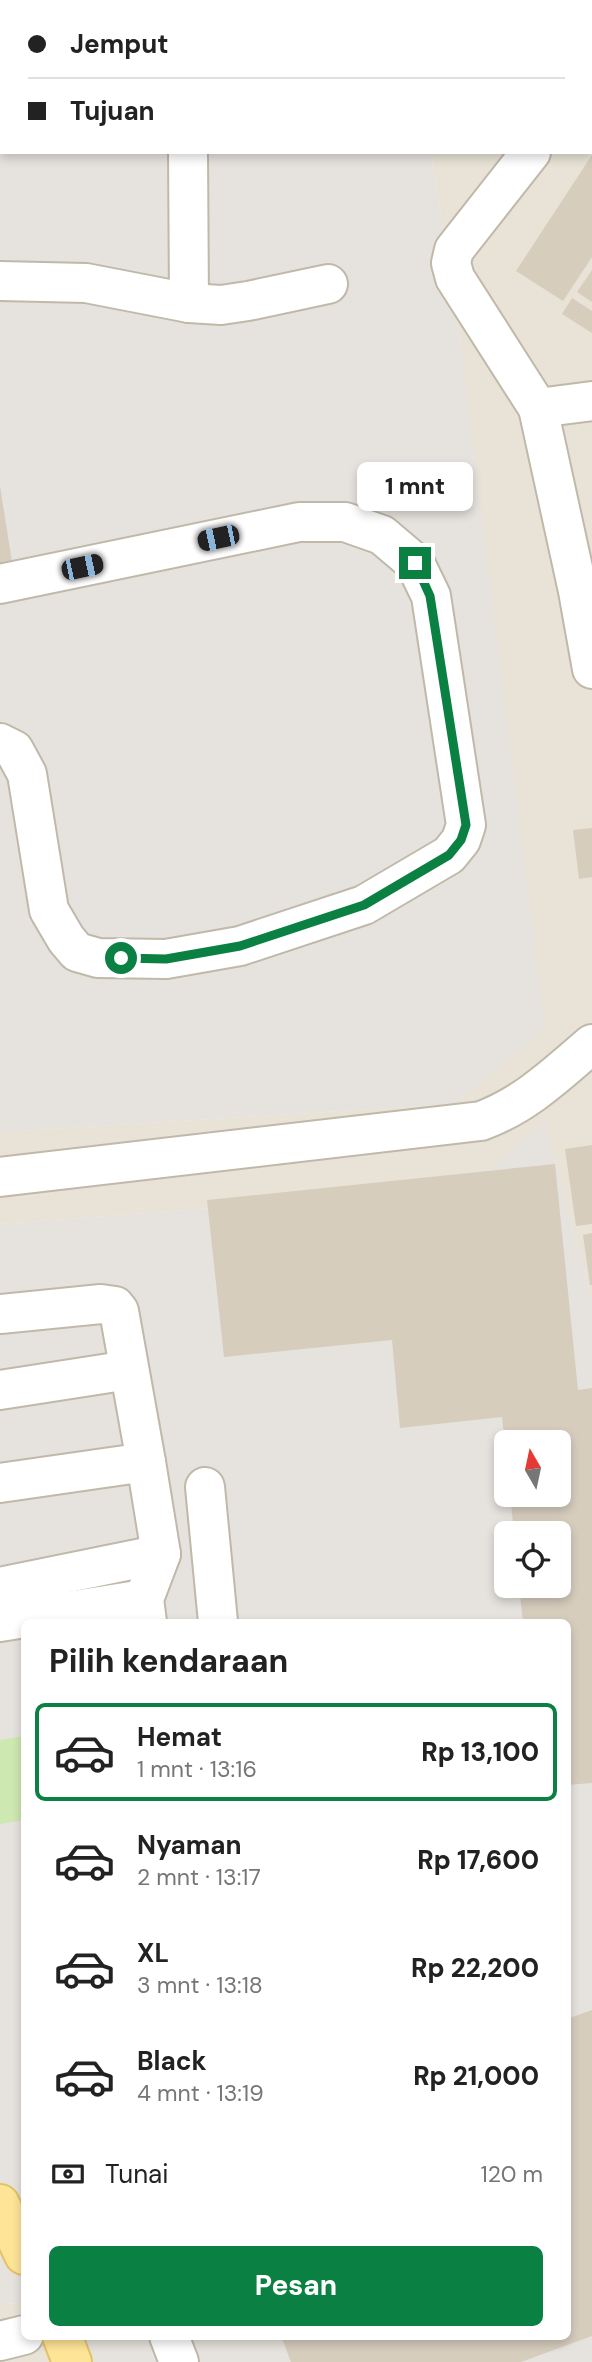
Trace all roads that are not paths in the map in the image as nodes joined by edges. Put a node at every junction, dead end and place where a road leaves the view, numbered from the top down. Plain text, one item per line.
1 (188, 154) edge
2 (529, 154) edge
3 (0, 281) edge
4 (328, 284) dead end
5 (188, 303) junction
6 (592, 401) edge
7 (538, 408) junction
8 (0, 584) edge
9 (585, 591) edge
10 (592, 669) edge
11 (0, 743) edge
12 (592, 1044) edge
13 (0, 1177) edge
14 (0, 1314) edge
15 (129, 1370) junction
16 (0, 1390) edge
17 (146, 1462) junction
18 (0, 1483) edge
19 (205, 1487) dead end
20 (161, 1554) junction
21 (0, 1587) edge
22 (146, 1611) edge
23 (40, 1619) edge
24 (218, 1619) edge
25 (21, 1620) edge
26 (0, 1622) edge
27 (3, 2215) edge
28 (21, 2249) edge
29 (21, 2335) edge
30 (64, 2340) edge
31 (171, 2340) edge
32 (0, 2341) edge
33 (72, 2362) edge
34 (179, 2362) edge

1 - 5 street
2 - 7 street
3 - 5 street
4 - 5 street
6 - 7 street
7 - 9 street
8 - 11 street
9 - 10 street
12 - 13 street
14 - 15 street
15 - 16 street
15 - 17 street
17 - 18 street
17 - 20 street
19 - 24 street
20 - 21 street
20 - 22 street
22 - 23 street
25 - 26 street
27 - 28 main road
29 - 32 street
30 - 33 main road
31 - 34 street

